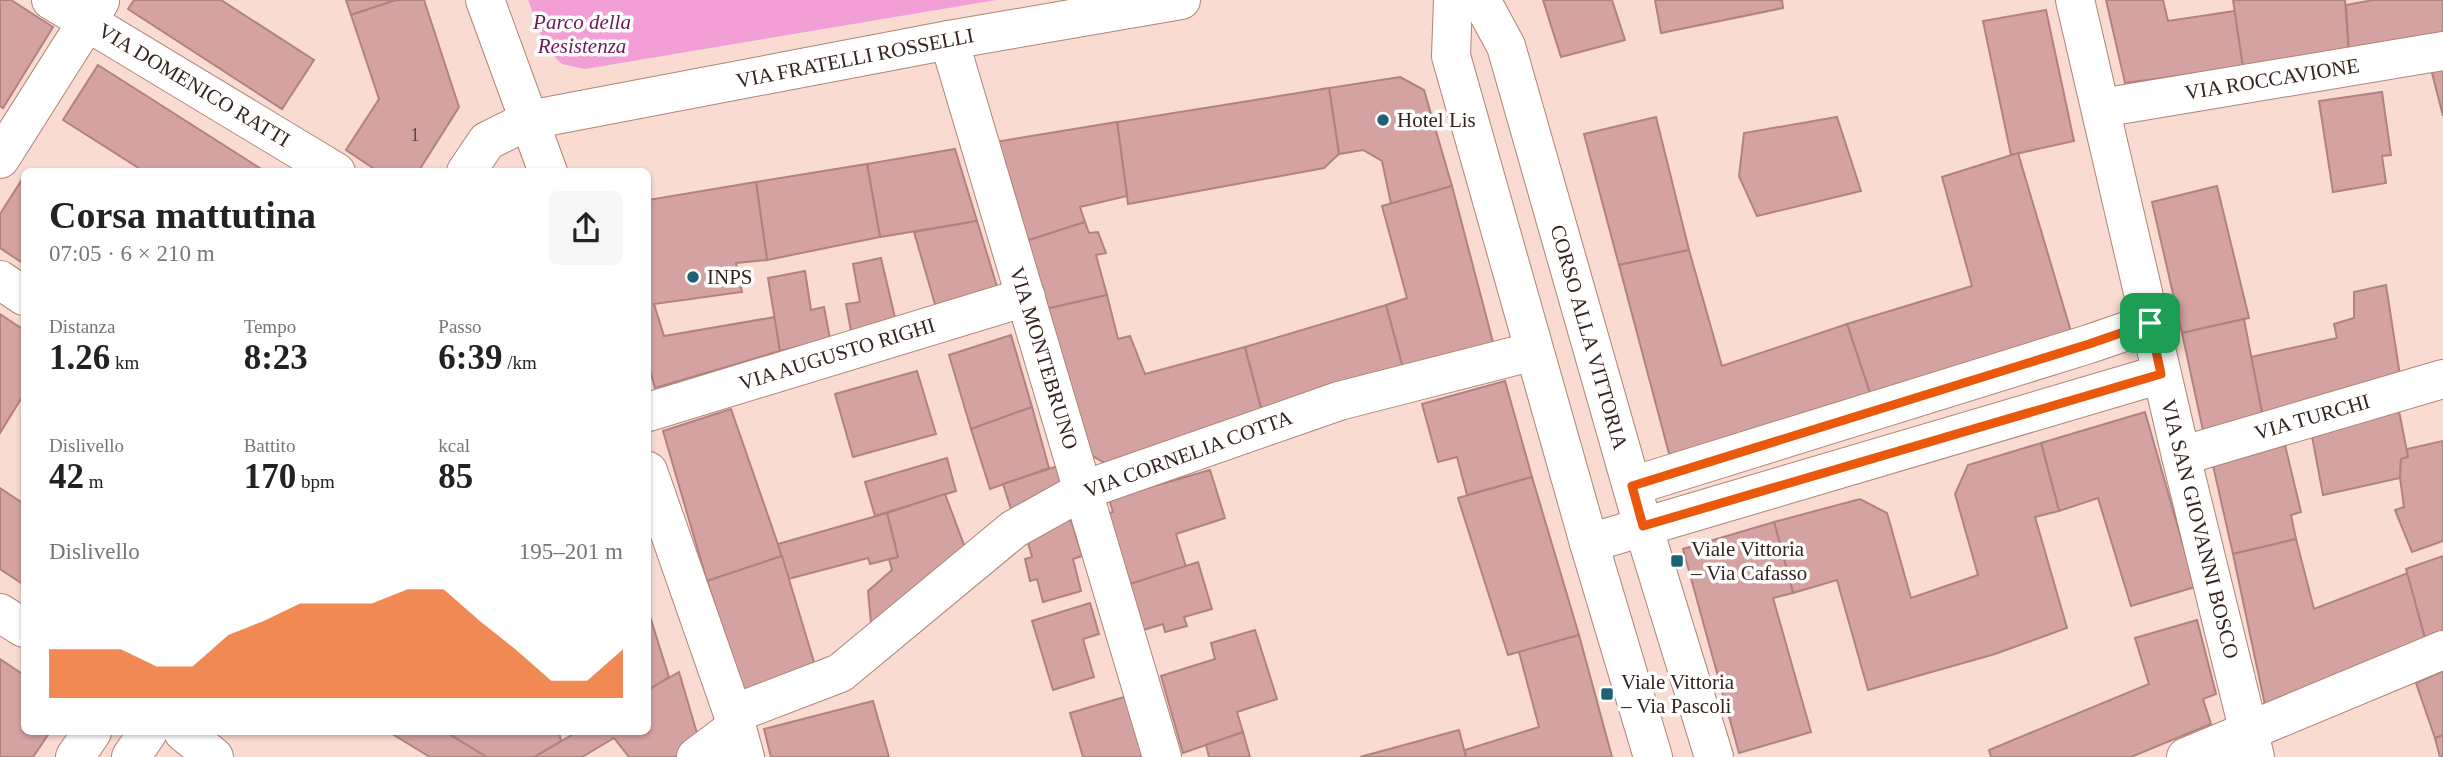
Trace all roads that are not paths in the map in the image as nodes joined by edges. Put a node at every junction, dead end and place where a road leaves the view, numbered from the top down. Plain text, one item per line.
1 (51, 0) edge
2 (485, 0) edge
3 (1181, 0) edge
4 (1453, 0) edge
5 (1481, 0) edge
6 (2076, 0) edge
7 (94, 10) edge
8 (949, 40) junction
9 (2443, 51) edge
10 (2101, 108) junction
11 (529, 120) junction
12 (0, 159) edge
13 (330, 168) edge
14 (469, 168) edge
15 (547, 168) edge
16 (0, 280) edge
17 (21, 294) edge
18 (1026, 296) junction
19 (2150, 323) junction
20 (2089, 344) junction
21 (1534, 351) junction
22 (2161, 374) junction
23 (2443, 379) edge
24 (2101, 390) junction
25 (651, 411) edge
26 (2181, 456) junction
27 (651, 480) edge
28 (1632, 486) junction
29 (1084, 489) junction
30 (1643, 526) junction
31 (1589, 543) junction
32 (0, 613) edge
33 (21, 626) edge
34 (2443, 650) edge
35 (738, 733) edge
36 (90, 735) edge
37 (146, 735) edge
38 (187, 735) edge
39 (2253, 744) edge
40 (75, 757) edge
41 (131, 757) edge
42 (214, 757) edge
43 (696, 757) edge
44 (1162, 757) edge
45 (1653, 757) edge
46 (1713, 757) edge
47 (2186, 757) edge

1 - 7 street, VIA DOMENICO RATTI
2 - 11 street
3 - 8 street, VIA FRATELLI ROSSELLI
4 - 21 street
5 - 28 street, CORSO ALLA VITTORIA
6 - 10 street, VIA SAN GIOVANNI BOSCO
7 - 12 street
7 - 13 street, VIA DOMENICO RATTI
8 - 11 street, VIA FRATELLI ROSSELLI
8 - 18 street, VIA MONTEBRUNO
9 - 10 street, VIA ROCCAVIONE
10 - 19 street, VIA SAN GIOVANNI BOSCO
11 - 14 street, VIA FRATELLI ROSSELLI
11 - 15 street
16 - 17 street
18 - 25 street, VIA AUGUSTO RIGHI
18 - 29 street, VIA MONTEBRUNO
19 - 20 street
19 - 22 street, VIA SAN GIOVANNI BOSCO
20 - 24 street
20 - 28 street
21 - 29 street, VIA CORNELIA COTTA
21 - 31 street
22 - 24 street
22 - 26 street, VIA SAN GIOVANNI BOSCO
23 - 26 street, VIA TURCHI
24 - 30 street
26 - 39 street, VIA SAN GIOVANNI BOSCO
27 - 35 street
28 - 30 street, CORSO ALLA VITTORIA
29 - 35 street, VIA CORNELIA COTTA
29 - 44 street, VIA MONTEBRUNO
30 - 31 street
30 - 46 street, CORSO ALLA VITTORIA
31 - 45 street
32 - 33 street
34 - 39 street
35 - 43 street, VIA CORNELIA COTTA
36 - 40 street
37 - 41 street
38 - 42 street
39 - 47 street

